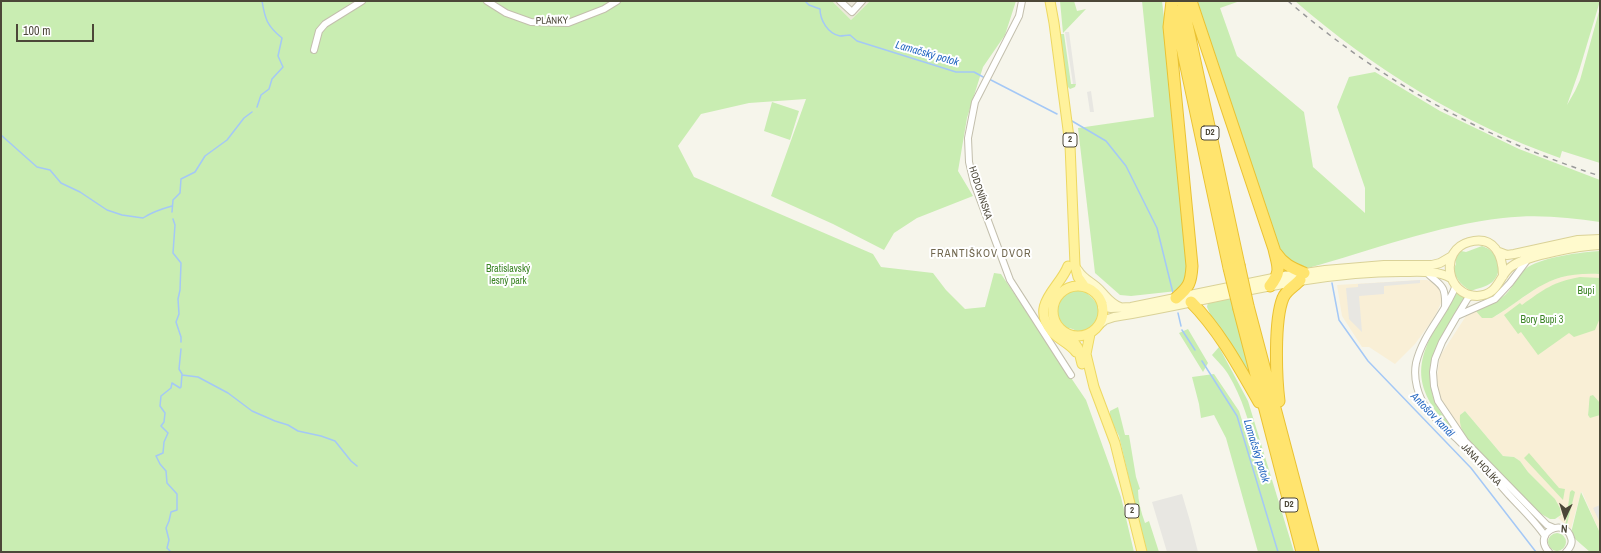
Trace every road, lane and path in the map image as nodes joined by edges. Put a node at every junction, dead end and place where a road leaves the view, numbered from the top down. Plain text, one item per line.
1 (362, 1) edge
2 (487, 1) edge
3 (617, 1) edge
4 (840, 1) edge
5 (862, 1) edge
6 (1022, 1) edge
7 (1050, 1) edge
8 (1172, 1) edge
9 (1182, 1) edge
10 (1191, 1) edge
11 (314, 50) dead end
12 (1600, 238) edge
13 (1600, 245) edge
14 (1274, 249) junction
15 (1499, 252) junction
16 (1452, 256) junction
17 (1528, 259) junction
18 (1071, 265) junction
19 (1234, 266) junction
20 (1426, 272) junction
21 (1278, 276) junction
22 (1302, 276) junction
23 (1503, 276) junction
24 (1451, 278) junction
25 (1456, 285) junction
26 (1270, 286) junction
27 (1085, 287) junction
28 (1065, 289) junction
29 (1472, 295) junction
30 (1174, 302) junction
31 (1191, 302) junction
32 (1102, 306) junction
33 (1244, 307) junction
34 (1445, 307) junction
35 (1122, 308) junction
36 (1457, 316) junction
37 (1100, 324) junction
38 (1090, 334) junction
39 (1069, 335) junction
40 (1081, 358) junction
41 (1071, 375) dead end
42 (1265, 413) junction
43 (1278, 422) junction
44 (1122, 470) junction
45 (1554, 528) junction
46 (1545, 536) junction
47 (1142, 552) edge
48 (1302, 552) edge
49 (1313, 552) edge
50 (1549, 552) edge
51 (1566, 552) edge

1 - 11 street
2 - 3 street, PLÁNKY
4 - 5 street
6 - 41 street, HODONÍNSKA
7 - 18 main road, 2
8 - 19 highway, D2
8 - 30 highway
9 - 19 highway, D2
10 - 14 highway
12 - 15 main road
13 - 17 main road
14 - 21 highway
14 - 22 highway
15 - 16 main road
15 - 23 main road
16 - 22 main road
16 - 24 main road
17 - 23 main road
17 - 36 street
18 - 27 main road, 2
18 - 28 main road, 2
18 - 35 main road
18 - 40 main road
19 - 33 highway, D2, bridge
20 - 22 main road
20 - 24 main road
20 - 34 street
21 - 22 main road
21 - 26 highway
21 - 30 main road
22 - 26 main road
22 - 43 highway
23 - 29 main road
24 - 25 main road
25 - 29 main road
25 - 34 street, JÁNA HOLÍKA
26 - 31 main road
27 - 28 main road
27 - 32 main road, 2
28 - 39 main road, 2
29 - 36 street, JÁNA HOLÍKA
30 - 31 main road
30 - 35 main road
30 - 37 main road
31 - 42 highway
32 - 35 main road
32 - 37 main road
33 - 42 highway, D2
33 - 43 highway, D2
34 - 46 street, JÁNA HOLÍKA
36 - 45 street, JÁNA HOLÍKA
37 - 38 main road
38 - 39 main road
38 - 44 main road, 2
39 - 40 main road, 2
40 - 44 main road, 2
42 - 48 highway, D2
43 - 49 highway, D2
44 - 47 main road, 2
45 - 46 street
45 - 51 street, JÁNA HOLÍKA
46 - 50 street

